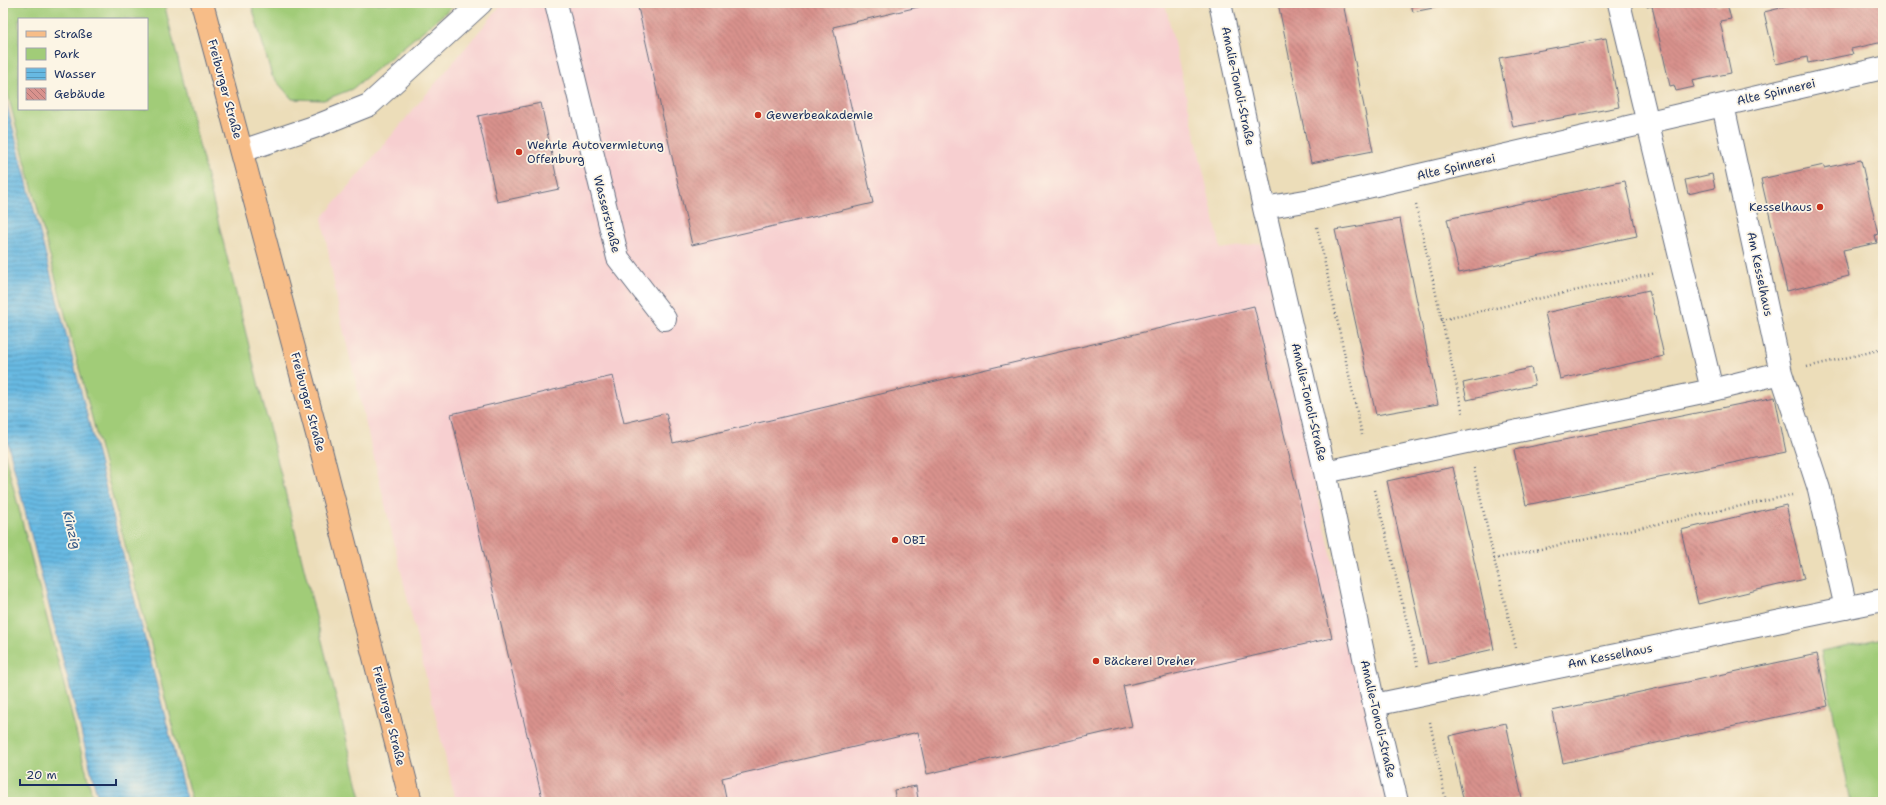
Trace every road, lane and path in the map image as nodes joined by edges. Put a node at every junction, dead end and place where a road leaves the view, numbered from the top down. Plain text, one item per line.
1 (202, 3) edge
2 (481, 3) edge
3 (556, 3) edge
4 (1220, 3) edge
5 (1619, 3) edge
6 (1883, 69) edge
7 (1723, 105) junction
8 (1647, 123) junction
9 (242, 151) junction
10 (1311, 200) junction
11 (1264, 208) junction
12 (1682, 268) junction
13 (665, 319) dead end
14 (1441, 320) dead end
15 (1883, 349) edge
16 (1781, 373) junction
17 (1712, 390) junction
18 (1369, 464) junction
19 (1325, 472) junction
20 (1819, 489) junction
21 (1494, 559) dead end
22 (1883, 600) edge
23 (1846, 608) junction
24 (1424, 696) junction
25 (1374, 705) junction
26 (411, 802) edge
27 (1397, 802) edge
28 (1446, 802) edge

1 - 9 main road, Freiburger Straße
2 - 9 street
3 - 13 street, Wasserstraße
4 - 11 street, Amalie-Tonoli-Straße
5 - 8 street
6 - 7 street, Alte Spinnerei
7 - 8 street, Alte Spinnerei
7 - 16 street, Am Kesselhaus
8 - 10 street, Alte Spinnerei
8 - 12 street
9 - 26 main road, Freiburger Straße
10 - 11 street, Alte Spinnerei
10 - 18 path
11 - 19 street, Amalie-Tonoli-Straße
12 - 14 path
12 - 17 street
15 - 16 path
16 - 17 street
16 - 20 street, Am Kesselhaus
17 - 18 street
18 - 19 street
18 - 24 path
19 - 25 street, Amalie-Tonoli-Straße
20 - 21 path
20 - 23 street, Am Kesselhaus
22 - 23 street, Am Kesselhaus
23 - 24 street, Am Kesselhaus
24 - 25 street, Am Kesselhaus
24 - 28 path
25 - 27 street, Amalie-Tonoli-Straße

